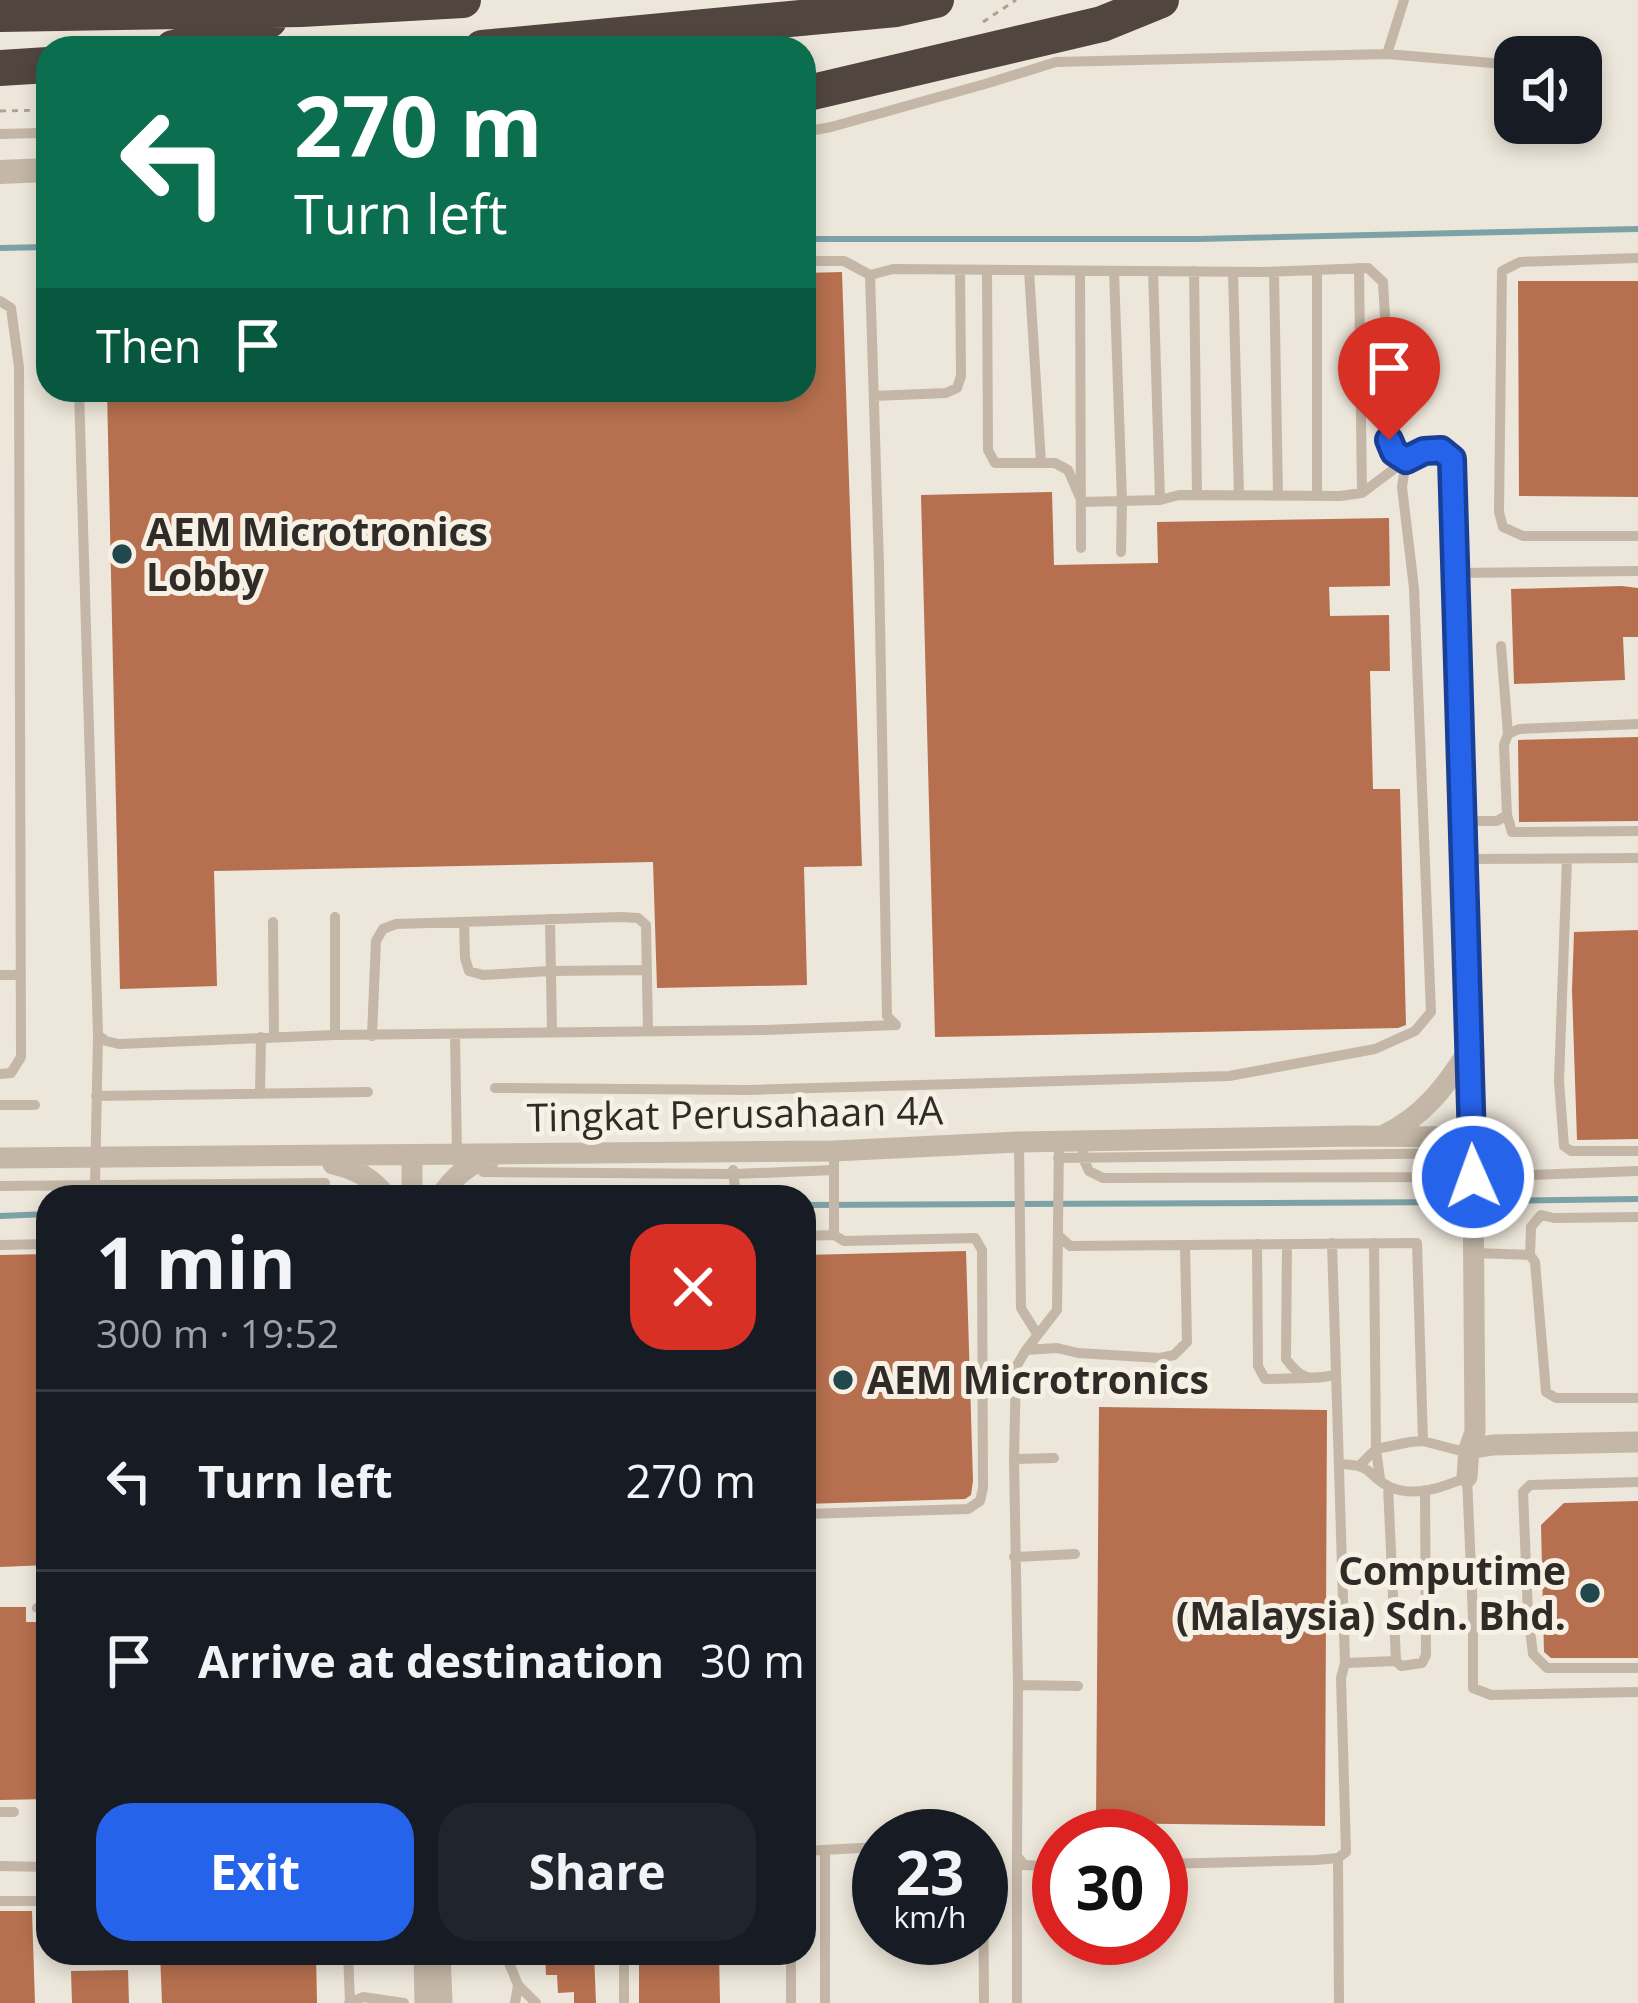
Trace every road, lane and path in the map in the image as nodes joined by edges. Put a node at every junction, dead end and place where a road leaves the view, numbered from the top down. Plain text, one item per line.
1 (463, 0) edge
2 (936, 0) edge
3 (1161, 0) edge
4 (1404, 0) edge
5 (301, 9) junction
6 (0, 14) edge
7 (220, 36) edge
8 (609, 36) edge
9 (1387, 54) junction
10 (1494, 63) edge
11 (36, 66) edge
12 (0, 68) edge
13 (36, 85) edge
14 (0, 86) edge
15 (816, 91) edge
16 (36, 110) edge
17 (0, 111) edge
18 (816, 130) edge
19 (36, 133) edge
20 (0, 134) edge
21 (36, 170) edge
22 (0, 172) edge
23 (1638, 258) edge
24 (816, 261) edge
25 (1359, 268) junction
26 (960, 269) junction
27 (988, 270) junction
28 (1029, 270) junction
29 (1317, 270) junction
30 (1080, 271) junction
31 (1114, 271) junction
32 (1153, 271) junction
33 (1194, 272) junction
34 (1233, 272) junction
35 (1274, 272) junction
36 (870, 275) junction
37 (0, 301) edge
38 (874, 396) junction
39 (79, 402) edge
40 (1452, 459) joint
41 (1406, 460) junction
42 (1041, 463) junction
43 (1362, 493) junction
44 (1197, 495) junction
45 (1239, 495) junction
46 (1278, 496) junction
47 (1317, 496) junction
48 (1160, 500) junction
49 (1122, 501) junction
50 (1082, 502) junction
51 (1638, 536) edge
52 (1081, 548) dead end
53 (1121, 552) dead end
54 (1638, 571) edge
55 (1456, 573) junction
56 (1501, 646) dead end
57 (1638, 724) edge
58 (1508, 734) junction
59 (1507, 815) junction
60 (1463, 821) junction
61 (1638, 830) edge
62 (1464, 859) junction
63 (1567, 859) junction
64 (1638, 859) edge
65 (335, 917) dead end
66 (550, 919) junction
67 (273, 922) dead end
68 (464, 922) junction
69 (647, 970) junction
70 (550, 971) junction
71 (0, 975) edge
72 (21, 975) junction
73 (648, 1031) junction
74 (552, 1032) junction
75 (334, 1034) junction
76 (455, 1034) junction
77 (98, 1035) junction
78 (372, 1036) junction
79 (267, 1037) junction
80 (1469, 1050) junction
81 (0, 1074) edge
82 (495, 1088) dead end
83 (368, 1092) dead end
84 (260, 1094) junction
85 (96, 1096) junction
86 (0, 1105) edge
87 (35, 1105) dead end
88 (1353, 1136) junction
89 (1019, 1142) junction
90 (1471, 1145) junction
91 (1084, 1149) junction
92 (1058, 1150) junction
93 (1638, 1151) edge
94 (457, 1154) junction
95 (412, 1155) junction
96 (242, 1156) junction
97 (290, 1156) junction
98 (95, 1157) junction
99 (0, 1158) edge
100 (520, 1160) junction
101 (834, 1161) junction
102 (733, 1163) junction
103 (1638, 1171) edge
104 (483, 1172) dead end
105 (1473, 1177) junction
106 (325, 1183) dead end
107 (241, 1184) junction
108 (95, 1185) edge
109 (168, 1185) edge
110 (377, 1185) edge
111 (412, 1185) edge
112 (448, 1185) edge
113 (735, 1185) edge
114 (0, 1186) edge
115 (36, 1186) edge
116 (1638, 1217) edge
117 (834, 1228) junction
118 (816, 1233) edge
119 (1060, 1237) junction
120 (1374, 1243) junction
121 (36, 1244) edge
122 (1257, 1244) junction
123 (1287, 1244) junction
124 (1332, 1244) junction
125 (0, 1245) edge
126 (1185, 1246) junction
127 (1474, 1253) junction
128 (1529, 1255) junction
129 (1037, 1334) junction
130 (1026, 1350) junction
131 (1336, 1375) junction
132 (1310, 1378) junction
133 (1638, 1398) edge
134 (1423, 1441) junction
135 (1638, 1442) edge
136 (1376, 1449) junction
137 (1468, 1450) junction
138 (1014, 1459) junction
139 (1054, 1459) dead end
140 (1339, 1463) junction
141 (1360, 1464) junction
142 (1467, 1477) junction
143 (1384, 1482) junction
144 (1638, 1482) edge
145 (1425, 1490) junction
146 (816, 1514) edge
147 (1075, 1554) dead end
148 (1014, 1557) junction
149 (1528, 1614) junction
150 (1473, 1617) junction
151 (1396, 1661) junction
152 (1346, 1663) junction
153 (1638, 1668) edge
154 (1018, 1685) junction
155 (1078, 1686) dead end
156 (1638, 1692) edge
157 (852, 1848) edge
158 (816, 1850) edge
159 (825, 1850) junction
160 (1016, 1856) junction
161 (1338, 1858) junction
162 (1188, 1863) edge
163 (1032, 1865) edge
164 (0, 1866) edge
165 (36, 1867) edge
166 (0, 1901) edge
167 (36, 1901) edge
168 (348, 1965) edge
169 (424, 1965) edge
170 (440, 1965) edge
171 (510, 1965) edge
172 (624, 1965) edge
173 (791, 1965) edge
174 (983, 1965) edge
175 (518, 1985) junction
176 (350, 2002) edge
177 (404, 2003) edge
178 (425, 2003) edge
179 (442, 2003) edge
180 (515, 2003) edge
181 (536, 2003) edge
182 (624, 2003) edge
183 (791, 2003) edge
184 (825, 2003) edge
185 (984, 2003) edge
186 (1017, 2003) edge
187 (1339, 2003) edge

1 - 5 highway
2 - 8 highway
3 - 15 highway
4 - 9 lane
5 - 6 highway
5 - 7 highway
9 - 10 lane
9 - 18 lane
11 - 12 highway
13 - 14 highway
16 - 17 path
19 - 20 lane
21 - 22 street
23 - 51 lane
24 - 36 lane
25 - 29 lane
25 - 41 lane
25 - 43 lane
26 - 27 lane
26 - 36 lane
26 - 38 lane
27 - 28 lane
27 - 42 lane
28 - 30 lane
28 - 42 lane
29 - 35 lane
29 - 47 lane
30 - 31 lane
30 - 50 lane
31 - 32 lane
31 - 49 lane
32 - 33 lane
32 - 48 lane
33 - 34 lane
33 - 44 lane
34 - 35 lane
34 - 45 lane
35 - 46 lane
36 - 38 lane
37 - 72 lane
38 - 73 lane
39 - 77 lane
40 - 41 lane
40 - 55 street
41 - 43 lane
41 - 82 lane
42 - 50 lane
43 - 47 lane
44 - 45 lane
44 - 48 lane
45 - 46 lane
46 - 47 lane
48 - 49 lane
49 - 50 lane
49 - 53 lane
50 - 52 lane
54 - 55 lane
55 - 60 street
56 - 58 lane
57 - 58 lane
58 - 59 lane
59 - 60 lane
59 - 61 lane
60 - 62 street
62 - 63 lane
62 - 80 street
63 - 64 lane
63 - 93 lane
65 - 75 lane
66 - 68 lane
66 - 69 lane
66 - 70 lane
67 - 79 lane
68 - 70 lane
68 - 78 lane
69 - 70 lane
69 - 73 lane
70 - 74 lane
71 - 72 lane
72 - 81 lane
73 - 74 lane
74 - 76 lane
75 - 78 lane
75 - 79 lane
76 - 78 lane
76 - 94 lane
77 - 79 lane
77 - 85 lane
79 - 84 lane
80 - 88 street
80 - 90 street
83 - 84 lane
84 - 85 lane
85 - 98 lane
86 - 87 lane
88 - 90 street, Tingkat Perusahaan 4A
88 - 91 street, Tingkat Perusahaan 4A
89 - 92 street, Tingkat Perusahaan 4A
89 - 101 street, Tingkat Perusahaan 4A
89 - 129 lane
90 - 91 lane
90 - 105 street
91 - 92 street, Tingkat Perusahaan 4A
91 - 105 lane
92 - 119 lane
94 - 95 street, Tingkat Perusahaan 4A
94 - 100 street, Tingkat Perusahaan 4A
95 - 97 street, Tingkat Perusahaan 4A
95 - 111 street
96 - 97 street, Tingkat Perusahaan 4A
96 - 98 street, Tingkat Perusahaan 4A
96 - 107 lane
97 - 110 street
98 - 99 street, Tingkat Perusahaan 4A
98 - 108 lane
100 - 102 street, Tingkat Perusahaan 4A
100 - 104 lane
100 - 112 street
101 - 102 street, Tingkat Perusahaan 4A
101 - 117 lane
102 - 113 lane
103 - 105 lane
105 - 127 street
106 - 107 lane
107 - 109 lane
114 - 115 lane
116 - 128 lane
117 - 118 lane
117 - 146 lane
119 - 126 lane
119 - 129 lane
120 - 124 lane
120 - 134 lane
120 - 136 lane
121 - 125 lane
122 - 123 lane
122 - 126 lane
122 - 132 lane
123 - 124 lane
123 - 132 lane
124 - 131 lane
126 - 130 lane
127 - 128 lane
127 - 137 street
128 - 133 lane
129 - 130 lane
130 - 138 lane
131 - 132 lane
131 - 140 lane
134 - 136 lane
134 - 137 lane
135 - 137 street
136 - 141 lane
136 - 143 lane
137 - 142 street
138 - 139 lane
138 - 148 lane
140 - 141 lane
140 - 152 lane
141 - 143 lane
142 - 145 lane
142 - 150 lane
143 - 145 lane
143 - 151 lane
144 - 149 lane
145 - 151 lane
147 - 148 lane
148 - 154 lane
149 - 150 lane
149 - 153 lane
150 - 156 lane
151 - 152 lane
152 - 161 lane
154 - 155 lane
154 - 160 lane
157 - 159 lane
158 - 159 lane
159 - 184 lane
160 - 163 lane
160 - 186 lane
161 - 162 lane
161 - 187 lane
164 - 165 lane
166 - 167 lane
168 - 176 lane
169 - 178 street
170 - 179 street
171 - 175 lane
172 - 182 lane
173 - 183 lane
174 - 185 lane
175 - 180 lane
175 - 181 lane
176 - 177 lane

